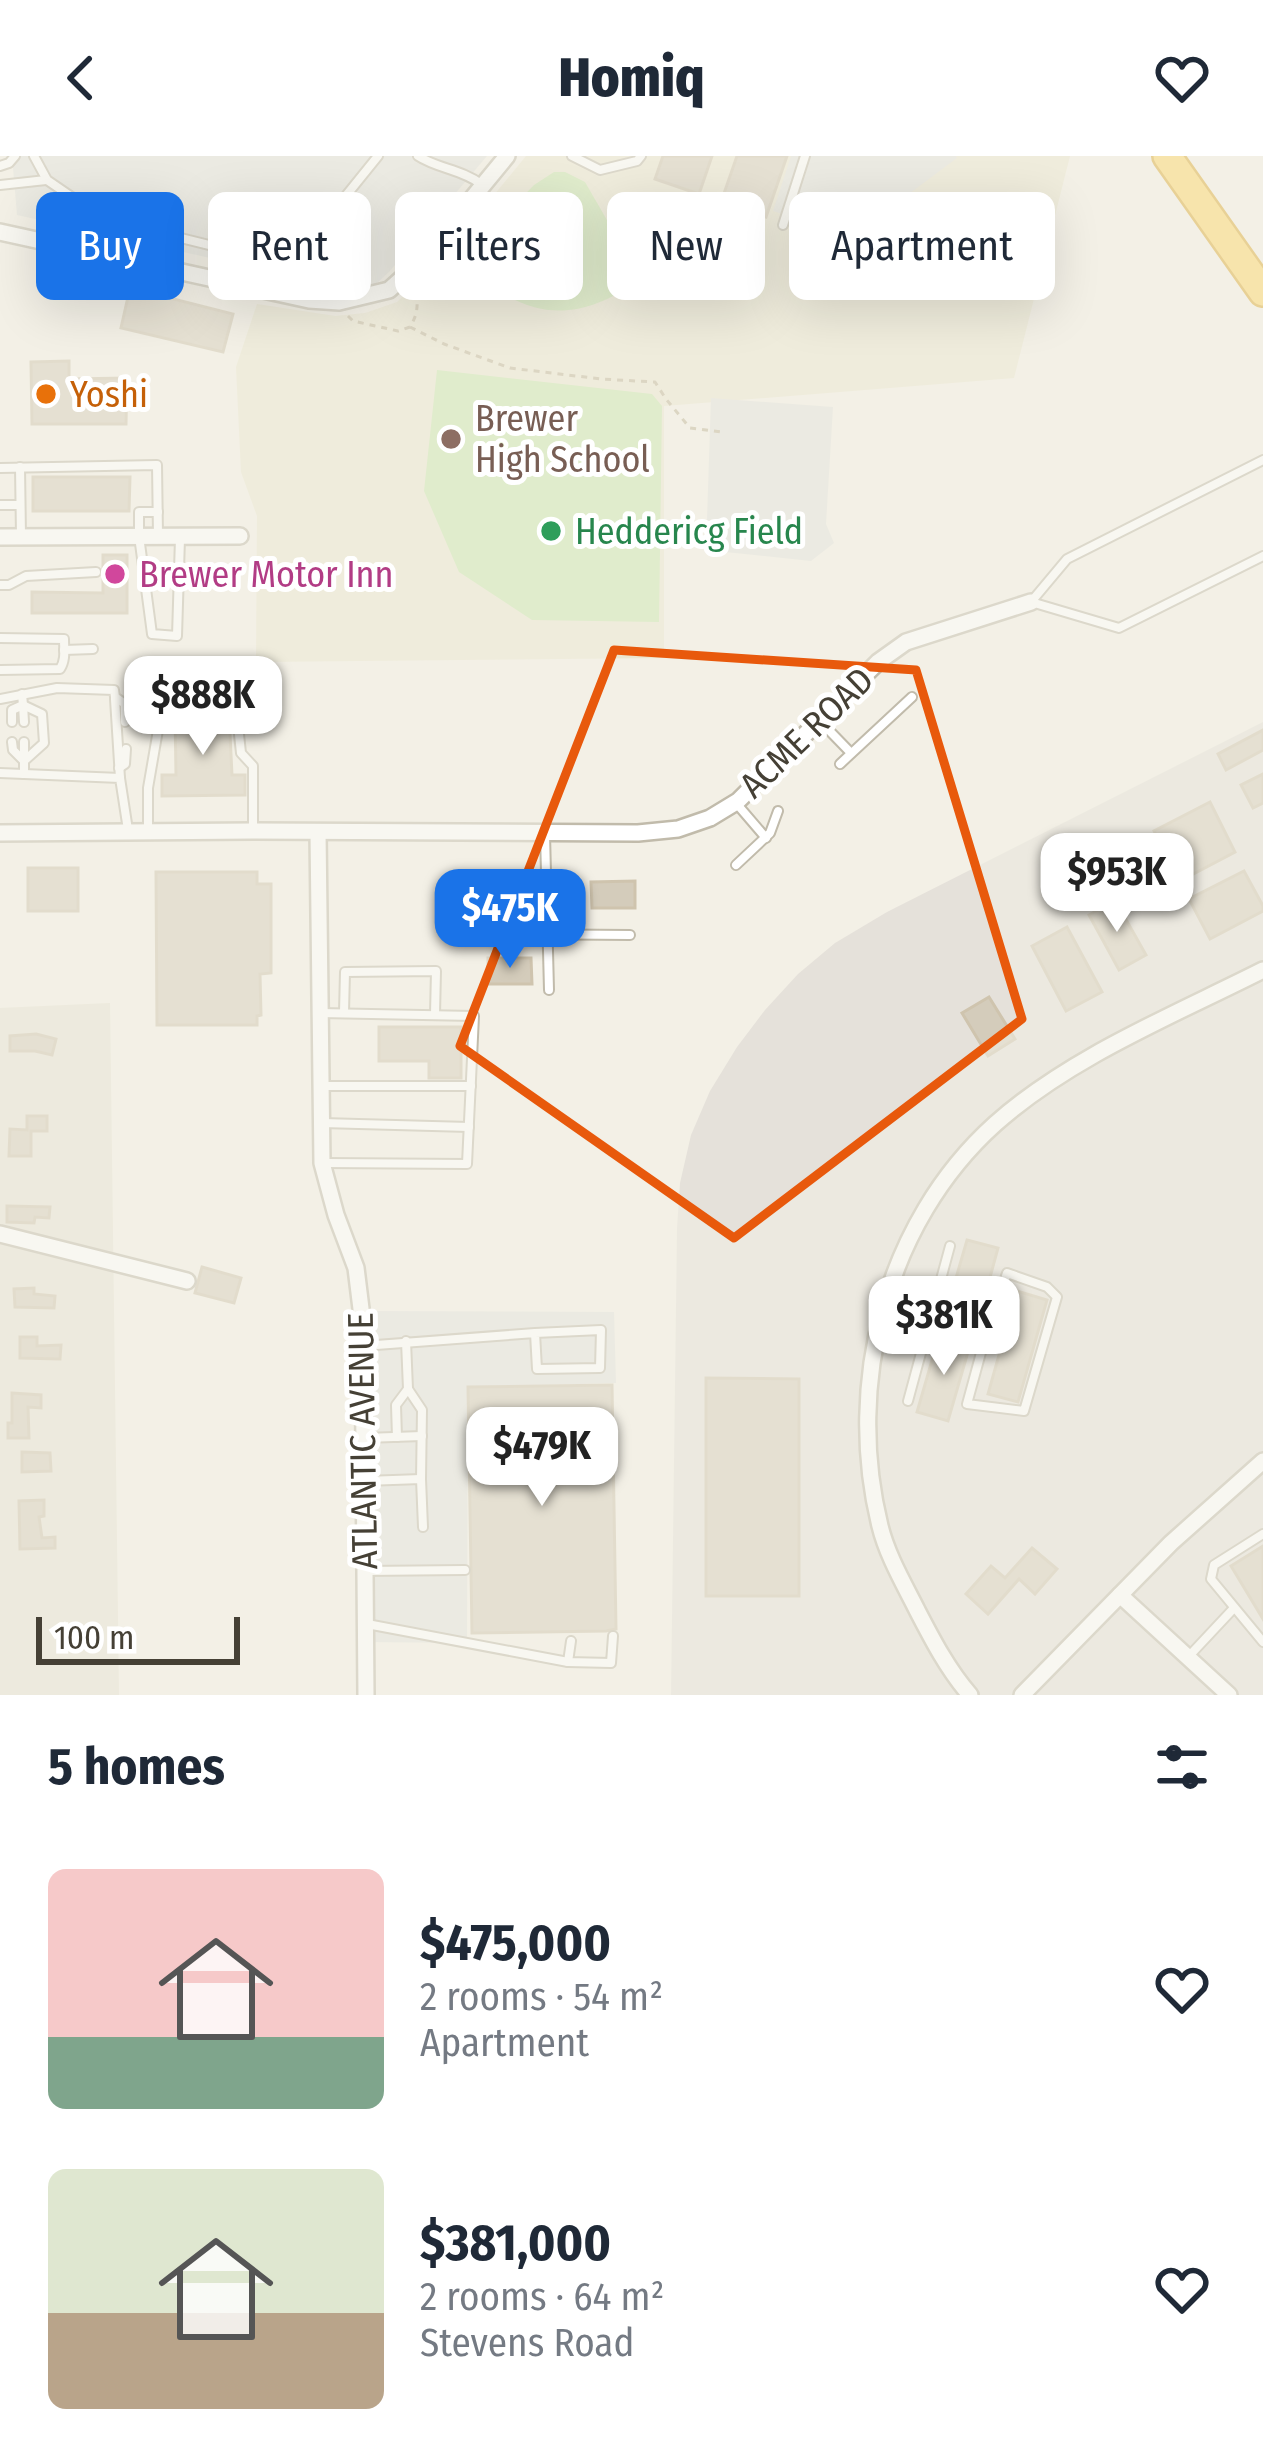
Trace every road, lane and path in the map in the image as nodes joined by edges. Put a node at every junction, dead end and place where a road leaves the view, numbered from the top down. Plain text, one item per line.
1 (15, 156) edge
2 (34, 156) edge
3 (377, 156) edge
4 (418, 156) edge
5 (507, 156) edge
6 (572, 156) edge
7 (641, 156) edge
8 (805, 156) edge
9 (1167, 156) edge
10 (0, 166) edge
11 (47, 180) junction
12 (0, 185) edge
13 (483, 185) junction
14 (65, 192) edge
15 (477, 192) edge
16 (783, 225) dead end
17 (0, 232) edge
18 (184, 239) edge
19 (36, 240) edge
20 (184, 273) edge
21 (395, 284) edge
22 (1263, 292) edge
23 (417, 300) edge
24 (333, 302) junction
25 (410, 328) junction
26 (721, 432) dead end
27 (1263, 460) edge
28 (20, 467) junction
29 (0, 468) edge
30 (0, 505) edge
31 (20, 505) junction
32 (158, 512) junction
33 (139, 536) junction
34 (158, 536) junction
35 (180, 536) junction
36 (240, 536) dead end
37 (0, 537) edge
38 (22, 537) junction
39 (1263, 556) edge
40 (96, 572) dead end
41 (0, 585) edge
42 (1031, 602) junction
43 (0, 638) edge
44 (93, 649) dead end
45 (64, 650) junction
46 (0, 670) edge
47 (22, 694) junction
48 (911, 697) dead end
49 (115, 698) junction
50 (0, 699) edge
51 (23, 705) junction
52 (819, 720) junction
53 (12, 722) dead end
54 (24, 722) dead end
55 (125, 722) dead end
56 (12, 742) dead end
57 (24, 742) dead end
58 (126, 749) dead end
59 (851, 753) junction
60 (24, 761) junction
61 (840, 764) dead end
62 (0, 773) edge
63 (119, 773) junction
64 (24, 774) junction
65 (735, 802) junction
66 (778, 811) dead end
67 (254, 831) junction
68 (128, 832) junction
69 (148, 832) junction
70 (318, 832) junction
71 (545, 832) junction
72 (0, 833) edge
73 (766, 838) junction
74 (736, 865) dead end
75 (495, 934) dead end
76 (548, 934) junction
77 (630, 934) dead end
78 (1263, 970) edge
79 (549, 990) dead end
80 (344, 1012) junction
81 (320, 1013) junction
82 (435, 1014) junction
83 (321, 1086) junction
84 (471, 1086) junction
85 (322, 1123) junction
86 (469, 1127) junction
87 (322, 1163) junction
88 (0, 1234) edge
89 (950, 1246) dead end
90 (187, 1281) dead end
91 (882, 1311) junction
92 (928, 1323) junction
93 (535, 1333) junction
94 (986, 1338) junction
95 (406, 1341) junction
96 (363, 1346) junction
97 (408, 1389) junction
98 (908, 1401) dead end
99 (422, 1436) junction
100 (364, 1438) junction
101 (397, 1438) junction
102 (1263, 1461) edge
103 (421, 1479) junction
104 (364, 1481) junction
105 (423, 1527) dead end
106 (1263, 1534) edge
107 (465, 1570) dead end
108 (364, 1571) junction
109 (1120, 1595) junction
110 (1234, 1608) junction
111 (367, 1624) junction
112 (613, 1636) dead end
113 (572, 1641) dead end
114 (1263, 1642) edge
115 (1187, 1659) junction
116 (568, 1662) junction
117 (366, 1695) edge
118 (970, 1695) edge
119 (1022, 1695) edge
120 (1229, 1695) edge

1 - 10 lane
2 - 11 lane
3 - 18 lane
4 - 13 lane
5 - 13 street
6 - 7 lane
8 - 16 lane
9 - 22 highway
11 - 12 lane
11 - 14 lane
13 - 15 street
17 - 19 street
20 - 24 street
21 - 24 street
23 - 25 path
24 - 25 path
25 - 26 path
27 - 42 lane
28 - 29 lane
28 - 31 lane
28 - 32 lane
30 - 31 lane
31 - 38 lane
32 - 33 lane
32 - 34 lane
33 - 34 street
33 - 35 lane
33 - 38 street
34 - 35 street
35 - 36 street
37 - 38 street
39 - 42 lane
40 - 41 lane
42 - 52 street, ACME ROAD
43 - 45 lane
44 - 45 lane
45 - 46 lane
47 - 49 lane
47 - 50 lane
47 - 51 lane
48 - 59 lane
49 - 55 lane
49 - 63 lane
51 - 53 lane
51 - 54 lane
51 - 60 lane
52 - 59 lane
52 - 65 street, ACME ROAD
56 - 60 lane
57 - 60 lane
58 - 63 lane
59 - 61 lane
60 - 64 lane
62 - 64 lane
63 - 64 lane
63 - 68 lane
65 - 71 street, ACME ROAD
65 - 73 lane
66 - 73 lane
67 - 69 street, ACME ROAD
67 - 69 lane
67 - 70 street, ACME ROAD
68 - 69 street, ACME ROAD
68 - 72 street, ACME ROAD
70 - 71 street, ACME ROAD
70 - 81 street, ATLANTIC AVENUE
71 - 76 lane
73 - 74 lane
75 - 76 lane
76 - 77 lane
76 - 79 lane
78 - 91 street
80 - 81 lane
80 - 82 lane
80 - 82 lane
81 - 83 street, ATLANTIC AVENUE
82 - 84 lane
83 - 84 lane
83 - 85 street, ATLANTIC AVENUE
84 - 86 lane
85 - 86 lane
85 - 87 street, ATLANTIC AVENUE
86 - 87 lane
87 - 96 street, ATLANTIC AVENUE
88 - 90 street
89 - 92 lane
91 - 92 lane
91 - 118 street
92 - 94 lane
92 - 98 lane
93 - 93 lane
93 - 95 lane
94 - 94 lane
95 - 96 lane
95 - 97 lane
96 - 100 street, ATLANTIC AVENUE
97 - 99 lane
97 - 101 lane
99 - 101 lane
99 - 103 lane
100 - 101 lane
100 - 104 street, ATLANTIC AVENUE
102 - 109 street
103 - 104 lane
103 - 105 lane
104 - 108 street, ATLANTIC AVENUE
106 - 110 lane
107 - 108 lane
108 - 111 street, ATLANTIC AVENUE
109 - 115 street
109 - 119 street
110 - 114 lane
110 - 115 lane
111 - 116 lane
111 - 117 street, ATLANTIC AVENUE
112 - 116 lane
113 - 116 lane
115 - 120 street

